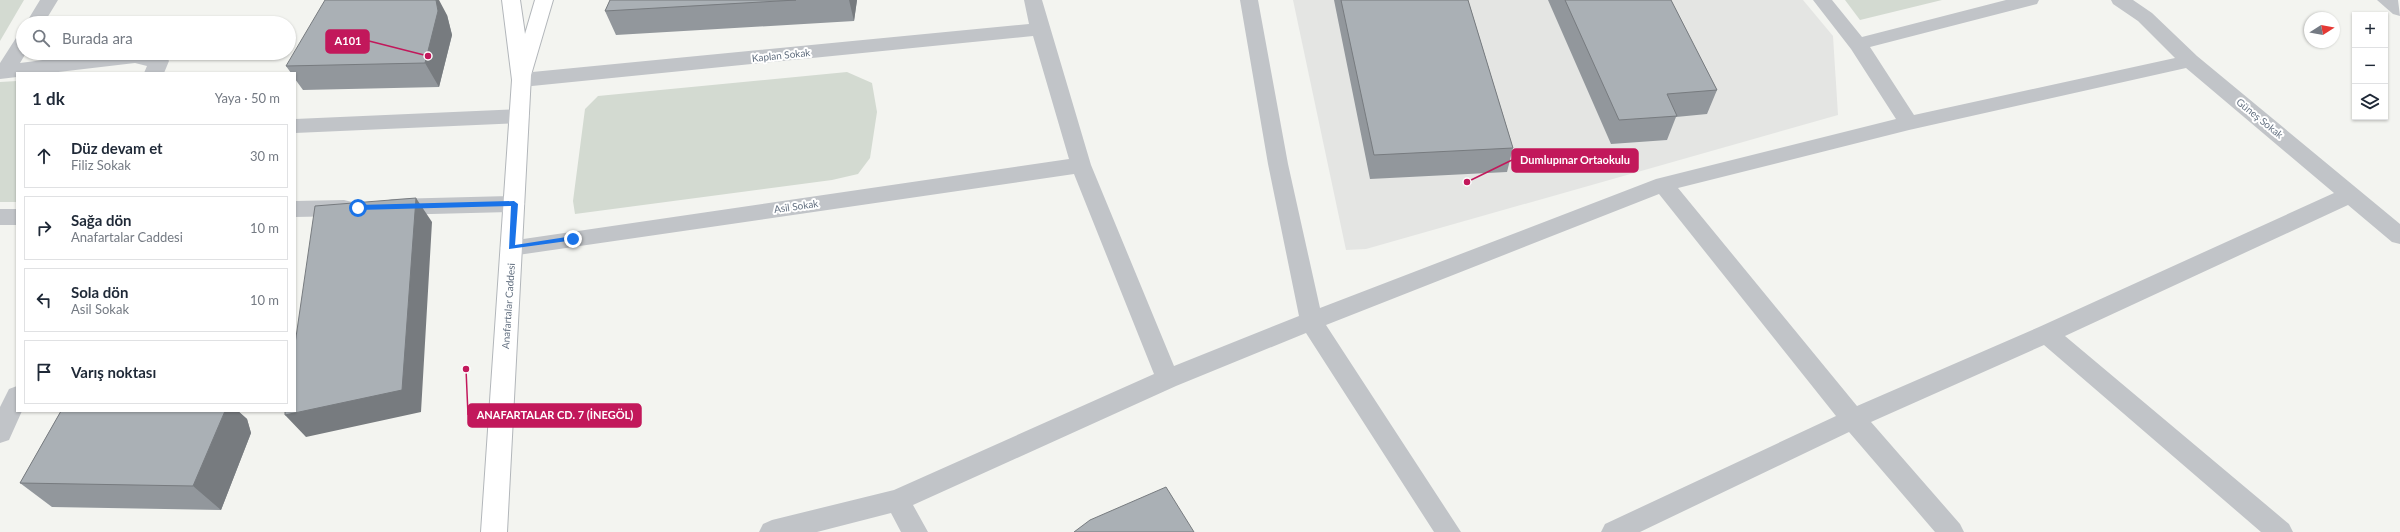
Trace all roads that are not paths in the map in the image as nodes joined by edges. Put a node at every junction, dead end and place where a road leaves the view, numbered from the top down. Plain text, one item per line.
1 (49, 0) edge
2 (512, 0) edge
3 (544, 0) edge
4 (1033, 0) edge
5 (1249, 0) edge
6 (1822, 0) edge
7 (2030, 0) edge
8 (2120, 0) edge
9 (2386, 0) edge
10 (2400, 10) edge
11 (39, 16) edge
12 (1040, 29) junction
13 (1858, 44) junction
14 (16, 53) edge
15 (109, 60) edge
16 (153, 60) edge
17 (2190, 61) junction
18 (3, 72) edge
19 (154, 72) edge
20 (522, 80) junction
21 (520, 116) junction
22 (1909, 123) junction
23 (296, 126) edge
24 (1081, 166) junction
25 (1663, 184) junction
26 (2352, 194) junction
27 (514, 204) junction
28 (296, 209) edge
29 (0, 217) edge
30 (16, 217) edge
31 (2400, 236) edge
32 (512, 248) junction
33 (1311, 321) junction
34 (2047, 334) junction
35 (1168, 379) junction
36 (16, 398) edge
37 (1853, 418) junction
38 (0, 433) edge
39 (897, 500) junction
40 (494, 532) edge
41 (772, 532) edge
42 (915, 532) edge
43 (1448, 532) edge
44 (1614, 532) edge
45 (1951, 532) edge
46 (2280, 532) edge

1 - 11 street
2 - 20 main road
3 - 20 main road
4 - 12 street
5 - 33 street
6 - 13 street
7 - 13 street
8 - 17 street, Güneş Sokak
9 - 10 street
12 - 20 street, Kaplan Sokak
12 - 24 street
13 - 22 street
14 - 18 street
15 - 18 street
16 - 19 street
17 - 22 street
17 - 26 street, Güneş Sokak
20 - 21 main road, Anafartalar Caddesi
21 - 23 street
21 - 27 main road, Anafartalar Caddesi
22 - 25 street
24 - 32 street, Asil Sokak
24 - 35 street
25 - 33 street
25 - 37 street
26 - 31 street, Güneş Sokak
26 - 34 street
27 - 28 street
27 - 32 main road, Anafartalar Caddesi
29 - 30 street
32 - 40 main road, Anafartalar Caddesi
33 - 35 street
33 - 43 street
34 - 37 street
34 - 46 street
35 - 39 street
36 - 38 street
37 - 44 street
37 - 45 street
39 - 41 street
39 - 42 street

